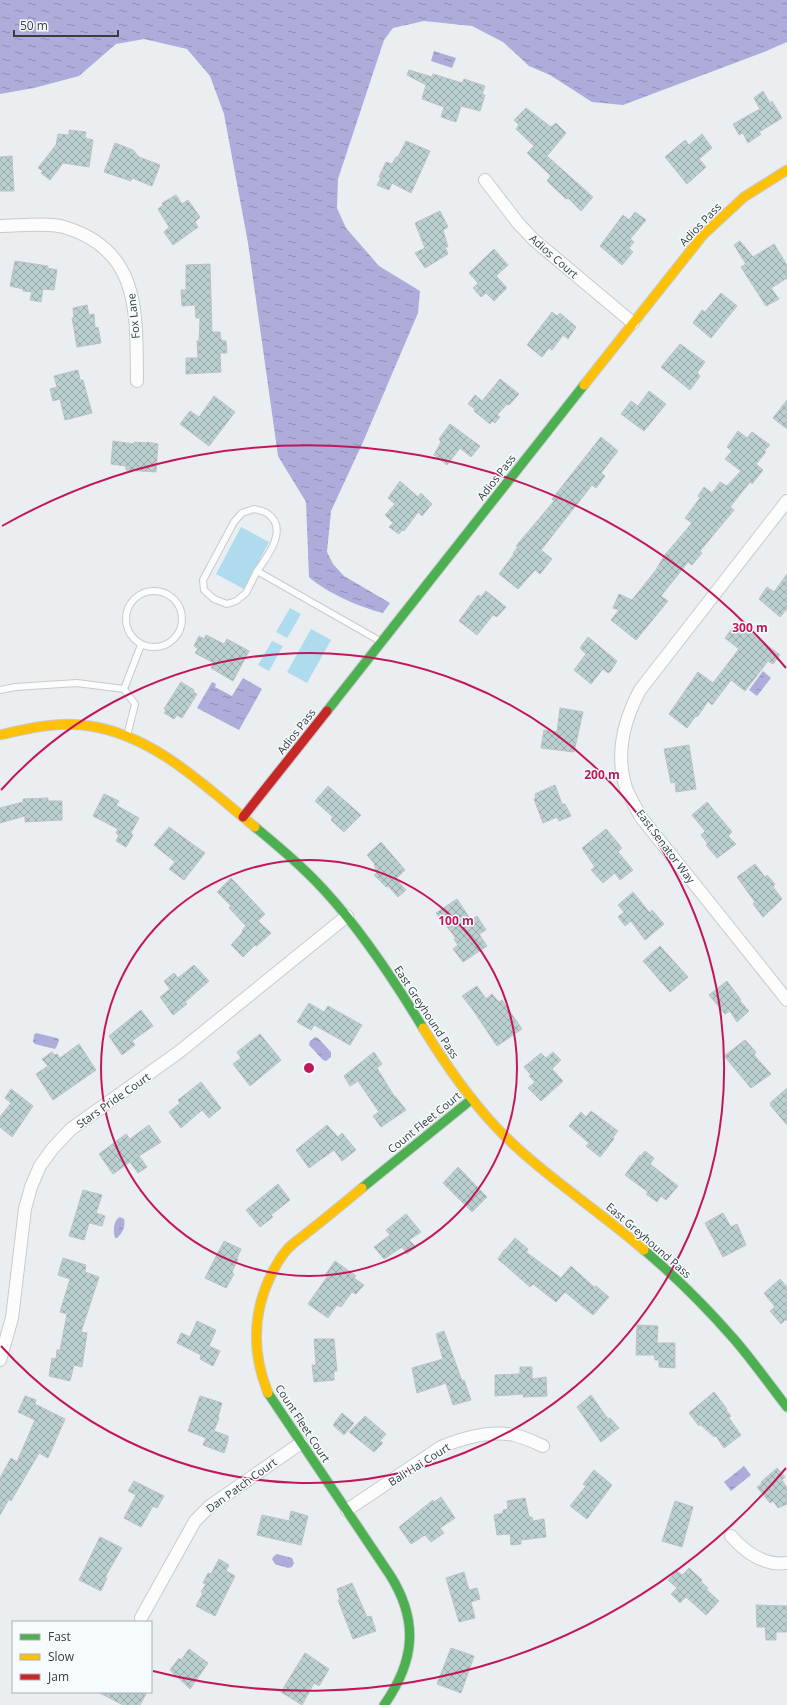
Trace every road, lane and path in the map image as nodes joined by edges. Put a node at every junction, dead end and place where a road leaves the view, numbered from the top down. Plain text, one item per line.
1 (787, 170) edge
2 (485, 180) dead end
3 (0, 226) edge
4 (633, 323) junction
5 (137, 381) dead end
6 (787, 501) edge
7 (257, 571) junction
8 (382, 642) junction
9 (141, 645) junction
10 (124, 689) junction
11 (0, 690) edge
12 (0, 735) edge
13 (127, 737) junction
14 (243, 817) junction
15 (347, 916) junction
16 (787, 1000) edge
17 (472, 1099) junction
18 (0, 1360) edge
19 (787, 1407) edge
20 (301, 1443) junction
21 (543, 1446) dead end
22 (347, 1510) junction
23 (731, 1536) dead end
24 (787, 1563) edge
25 (141, 1618) dead end
26 (384, 1705) edge

1 - 4 street, Adios Pass
2 - 4 street, Adios Court
3 - 5 street, Fox Lane
4 - 8 street, Adios Pass
6 - 16 street, East Senator Way
7 - 7 lane
7 - 8 lane
8 - 14 street, Adios Pass
9 - 9 lane
9 - 10 lane
10 - 11 lane
10 - 13 lane
12 - 13 street, East Greyhound Pass
13 - 14 street, East Greyhound Pass
14 - 15 street, East Greyhound Pass
15 - 17 street, East Greyhound Pass
15 - 18 street, Stars Pride Court
17 - 19 street, East Greyhound Pass
17 - 20 street, Count Fleet Court
20 - 22 street, Count Fleet Court
20 - 25 street, Dan Patch Court
21 - 22 street, Bali Hai Court
22 - 26 street, Count Fleet Court
23 - 24 street

